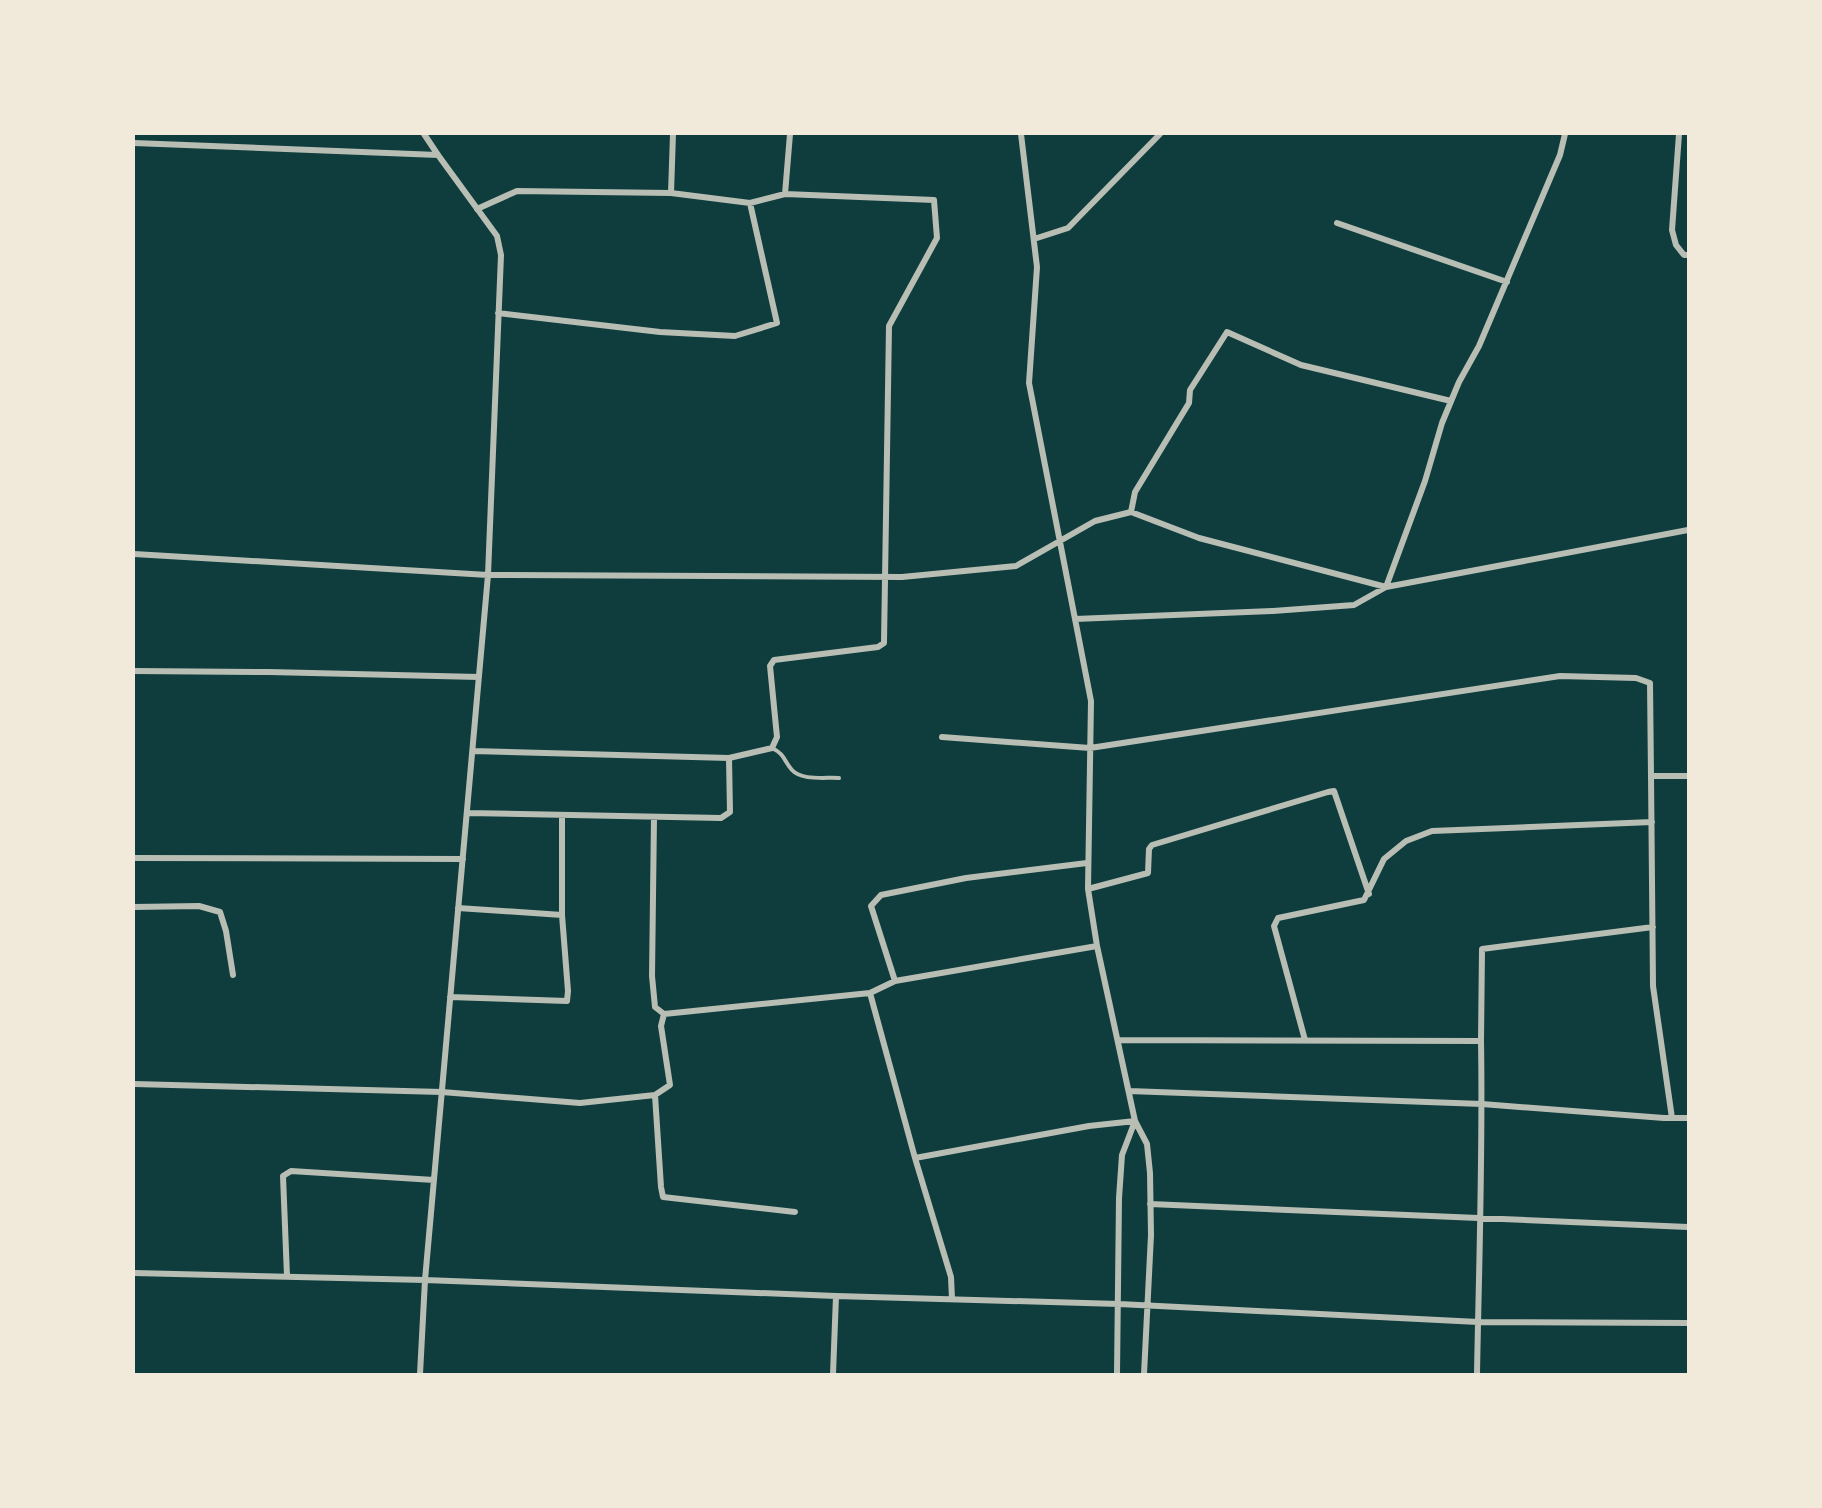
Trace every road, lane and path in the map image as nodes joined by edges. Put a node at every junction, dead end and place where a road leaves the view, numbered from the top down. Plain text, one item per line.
1 (424, 134) edge
2 (673, 134) edge
3 (790, 134) edge
4 (1021, 134) edge
5 (1160, 134) edge
6 (1565, 134) edge
7 (1679, 134) edge
8 (134, 143) edge
9 (438, 155) junction
10 (671, 193) junction
11 (785, 194) junction
12 (750, 203) junction
13 (477, 209) junction
14 (1336, 223) dead end
15 (1034, 239) junction
16 (1689, 255) edge
17 (1507, 282) junction
18 (498, 313) junction
19 (1451, 401) junction
20 (1131, 512) junction
21 (1689, 530) edge
22 (1060, 542) junction
23 (134, 554) edge
24 (488, 575) junction
25 (884, 576) junction
26 (1386, 587) junction
27 (1075, 619) junction
28 (134, 671) edge
29 (479, 677) junction
30 (942, 737) dead end
31 (772, 748) junction
32 (1090, 748) junction
33 (472, 750) junction
34 (729, 758) junction
35 (1651, 776) junction
36 (1689, 776) edge
37 (839, 778) dead end
38 (467, 813) junction
39 (562, 815) junction
40 (654, 817) junction
41 (1652, 822) junction
42 (134, 858) edge
43 (463, 859) junction
44 (1087, 863) junction
45 (1088, 889) junction
46 (1369, 894) junction
47 (134, 907) edge
48 (458, 908) junction
49 (562, 915) junction
50 (1653, 927) junction
51 (1097, 946) junction
52 (233, 975) dead end
53 (895, 981) junction
54 (870, 993) junction
55 (450, 997) junction
56 (664, 1014) junction
57 (1118, 1040) junction
58 (1305, 1040) junction
59 (1481, 1041) junction
60 (134, 1084) edge
61 (1129, 1091) junction
62 (442, 1092) junction
63 (655, 1095) junction
64 (1482, 1104) junction
65 (1672, 1118) junction
66 (1689, 1118) edge
67 (1135, 1121) junction
68 (915, 1158) junction
69 (434, 1180) junction
70 (1150, 1204) junction
71 (795, 1212) dead end
72 (1481, 1218) junction
73 (1689, 1227) edge
74 (134, 1273) edge
75 (287, 1276) junction
76 (425, 1280) junction
77 (836, 1296) junction
78 (952, 1299) junction
79 (1119, 1304) junction
80 (1147, 1306) junction
81 (1478, 1322) junction
82 (1689, 1323) edge
83 (420, 1374) edge
84 (833, 1374) edge
85 (1117, 1374) edge
86 (1144, 1374) edge
87 (1477, 1374) edge

1 - 9 street
2 - 10 street
3 - 11 street
4 - 15 street
5 - 15 street
6 - 17 street
7 - 16 street
8 - 9 street
9 - 13 street
10 - 12 street
10 - 13 street
11 - 12 street
11 - 25 street
12 - 18 street
13 - 18 street
14 - 17 street
15 - 22 street
17 - 19 street
18 - 24 street
19 - 20 street
19 - 26 street
20 - 22 street
20 - 26 street
21 - 26 street
22 - 25 street
22 - 27 street
23 - 24 street
24 - 25 street
24 - 29 street
25 - 31 street
26 - 27 street
27 - 32 street
28 - 29 street
29 - 33 street
30 - 32 street
31 - 34 street
31 - 37 lane
32 - 35 street
32 - 44 street
33 - 34 street
33 - 38 street
34 - 40 street
35 - 36 street
35 - 41 street
38 - 39 street
38 - 43 street
39 - 40 street
39 - 49 street
40 - 56 street
41 - 46 street
41 - 50 street
42 - 43 street
43 - 48 street
44 - 45 street
44 - 53 street
45 - 46 street
45 - 51 street
46 - 58 street
47 - 52 street
48 - 49 street
48 - 55 street
49 - 55 street
50 - 59 street
50 - 65 street
51 - 53 street
51 - 57 street
53 - 54 street
54 - 56 street
54 - 68 street
55 - 62 street
56 - 63 street
57 - 58 street
57 - 61 street
58 - 59 street
59 - 64 street
60 - 62 street
61 - 64 street
61 - 67 street
62 - 63 street
62 - 69 street
63 - 71 street
64 - 65 street
64 - 72 street
65 - 66 street
67 - 68 street
67 - 70 street
67 - 79 street
68 - 78 street
69 - 75 street
69 - 76 street
70 - 72 street
70 - 80 street
72 - 73 street
72 - 81 street
74 - 75 street
75 - 76 street
76 - 77 street
76 - 83 street
77 - 78 street
77 - 84 street
78 - 79 street
79 - 80 street
79 - 85 street
80 - 81 street
80 - 86 street
81 - 82 street
81 - 87 street

